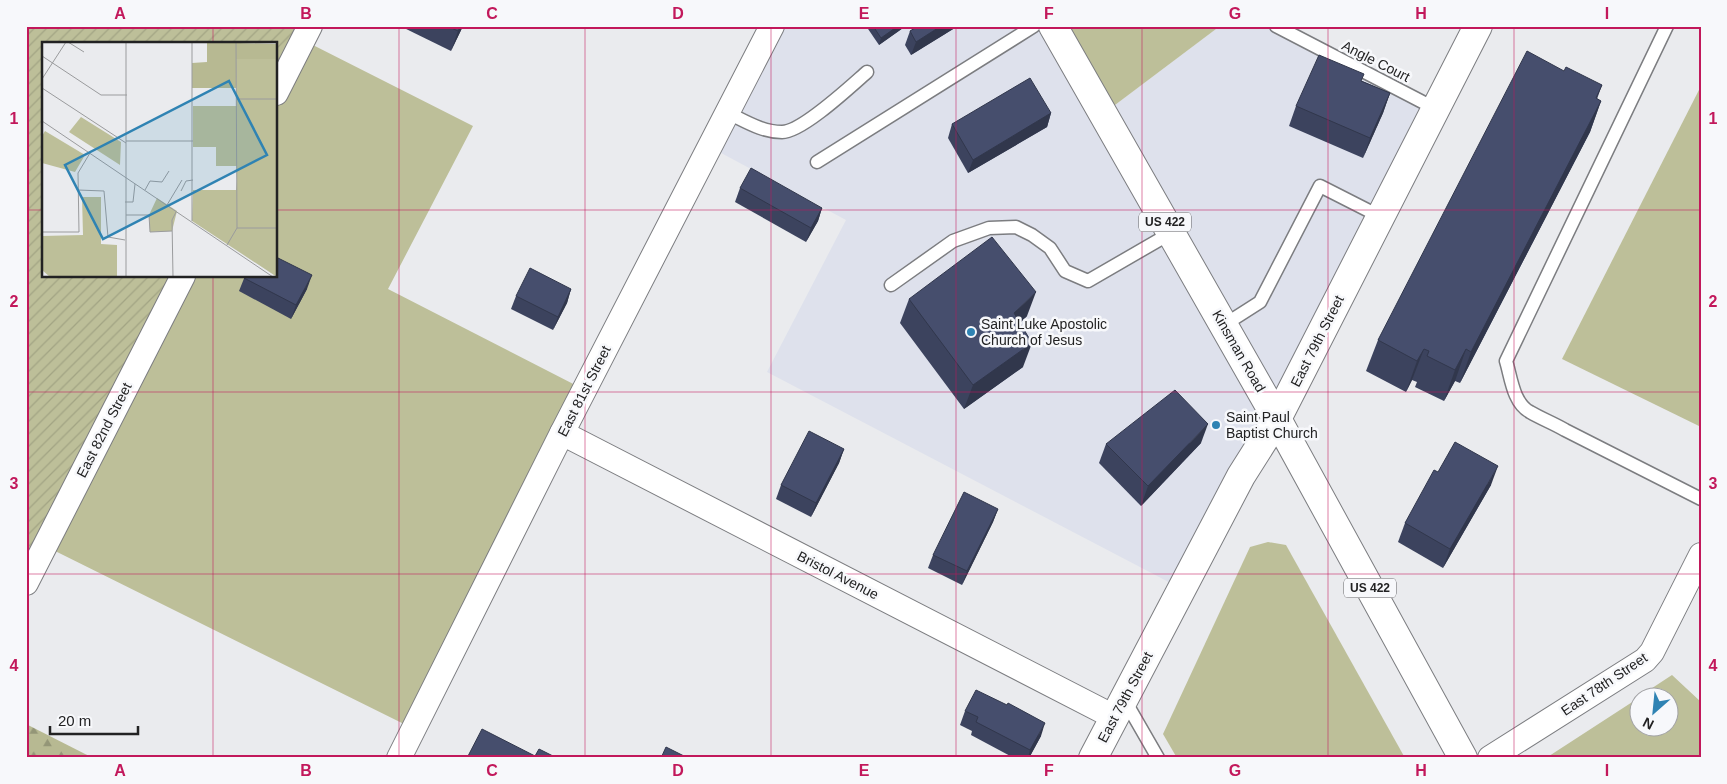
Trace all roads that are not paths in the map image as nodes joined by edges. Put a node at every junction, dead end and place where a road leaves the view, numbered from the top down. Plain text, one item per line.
1 (310, 26) edge
2 (772, 26) edge
3 (1034, 26) edge
4 (1053, 26) edge
5 (1276, 26) edge
6 (1478, 26) edge
7 (1667, 26) edge
8 (867, 72) dead end
9 (278, 89) edge
10 (1436, 109) junction
11 (728, 112) junction
12 (817, 162) dead end
13 (1380, 217) junction
14 (1171, 233) junction
15 (182, 278) edge
16 (891, 285) dead end
17 (1224, 326) junction
18 (1277, 419) junction
19 (562, 432) junction
20 (1701, 499) edge
21 (1701, 555) edge
22 (26, 583) edge
23 (1119, 708) junction
24 (399, 758) edge
25 (1093, 758) edge
26 (1158, 758) edge
27 (1463, 758) edge
28 (1490, 758) edge

1 - 9 street
2 - 11 street, East 81st Street
3 - 12 lane
4 - 14 main road, Kinsman Road / US 422
5 - 10 lane, Angle Court
6 - 10 main road, East 79th Street
7 - 20 lane
8 - 11 lane
10 - 13 main road, East 79th Street
11 - 19 street, East 81st Street
13 - 17 lane
13 - 18 main road, East 79th Street
14 - 16 lane
14 - 17 main road, Kinsman Road / US 422
15 - 22 street, East 82nd Street
17 - 18 main road, Kinsman Road / US 422
18 - 23 main road, East 79th Street
18 - 27 main road, Kinsman Road / US 422
19 - 23 street, Bristol Avenue
19 - 24 street, East 81st Street
21 - 28 street, East 78th Street
23 - 25 main road, East 79th Street
23 - 26 lane

